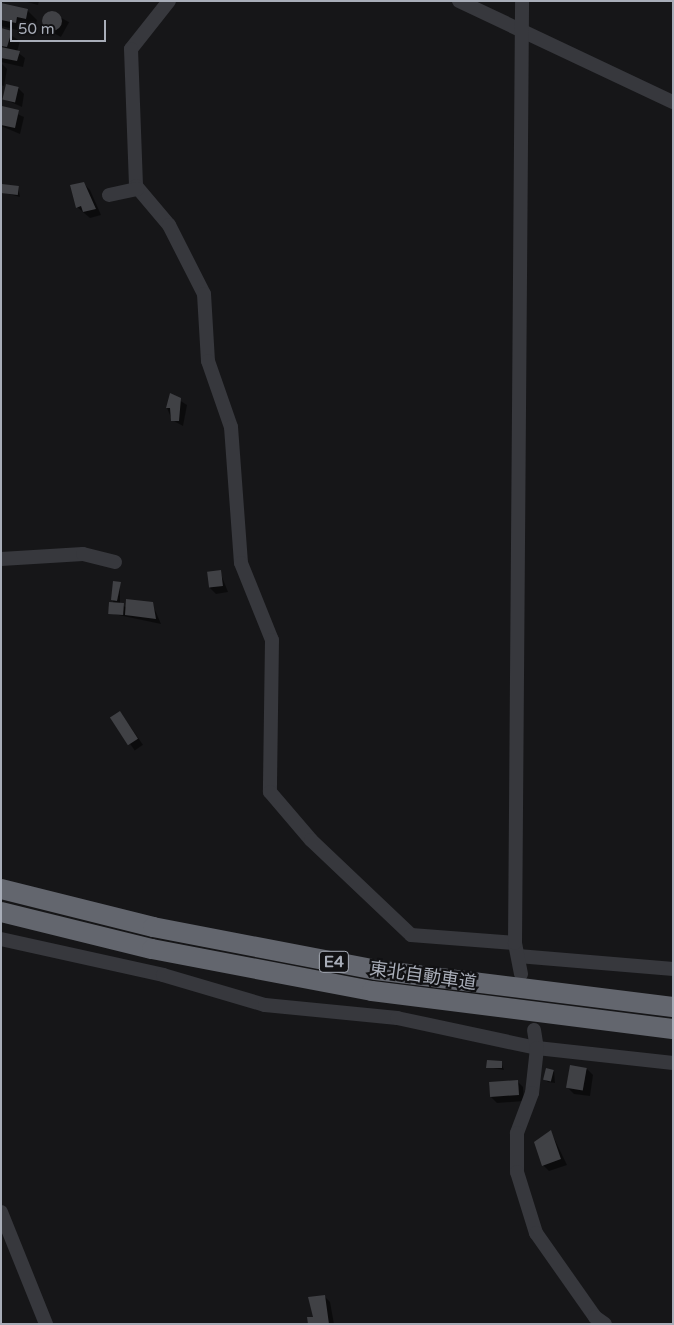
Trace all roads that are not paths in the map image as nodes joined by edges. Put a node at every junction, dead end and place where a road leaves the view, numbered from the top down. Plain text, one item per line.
1 (170, 1) edge
2 (459, 1) edge
3 (522, 1) edge
4 (522, 30) junction
5 (673, 102) edge
6 (137, 189) junction
7 (109, 194) dead end
8 (1, 559) edge
9 (115, 562) dead end
10 (1, 889) edge
11 (1, 912) edge
12 (1, 939) edge
13 (516, 950) junction
14 (673, 968) edge
15 (521, 974) dead end
16 (673, 1007) edge
17 (673, 1029) edge
18 (534, 1030) dead end
19 (537, 1048) junction
20 (673, 1064) edge
21 (1, 1212) edge
22 (46, 1324) edge
23 (605, 1324) edge

1 - 6 street
2 - 4 street
3 - 4 street
4 - 5 street
4 - 13 street
6 - 7 street
6 - 13 street
8 - 9 street
10 - 16 highway, 東北自動車道 / E4
11 - 17 highway, 東北自動車道 / E4
12 - 19 street
13 - 14 street
13 - 15 street
18 - 19 street
19 - 20 street
19 - 23 street
21 - 22 street

